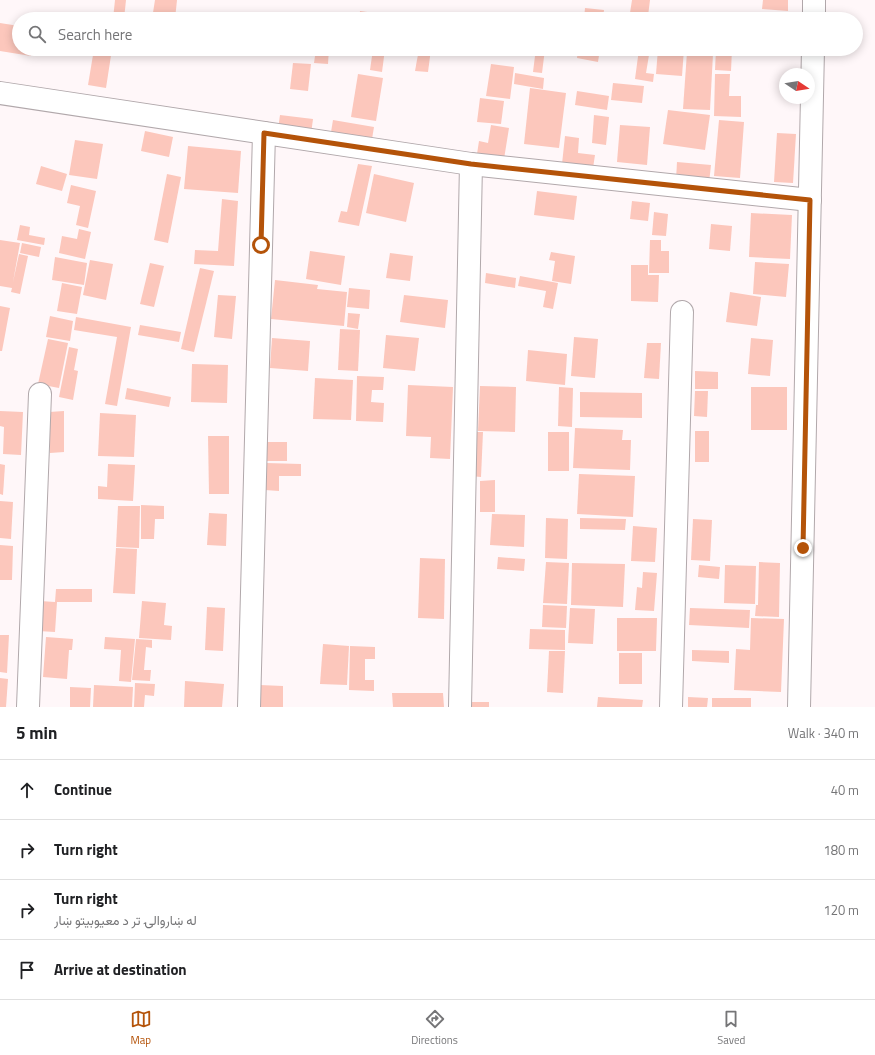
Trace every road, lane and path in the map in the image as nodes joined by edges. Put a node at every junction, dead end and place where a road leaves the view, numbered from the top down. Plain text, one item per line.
1 (814, 0) edge
2 (814, 12) edge
3 (813, 56) edge
4 (0, 92) edge
5 (264, 133) junction
6 (471, 164) junction
7 (810, 200) junction
8 (682, 312) dead end
9 (40, 394) dead end
10 (28, 707) edge
11 (249, 707) edge
12 (460, 707) edge
13 (671, 707) edge
14 (799, 707) edge

1 - 2 street
3 - 7 street
4 - 5 street
5 - 6 street
5 - 11 street
6 - 7 street
6 - 12 street
7 - 14 street
8 - 13 street
9 - 10 street

